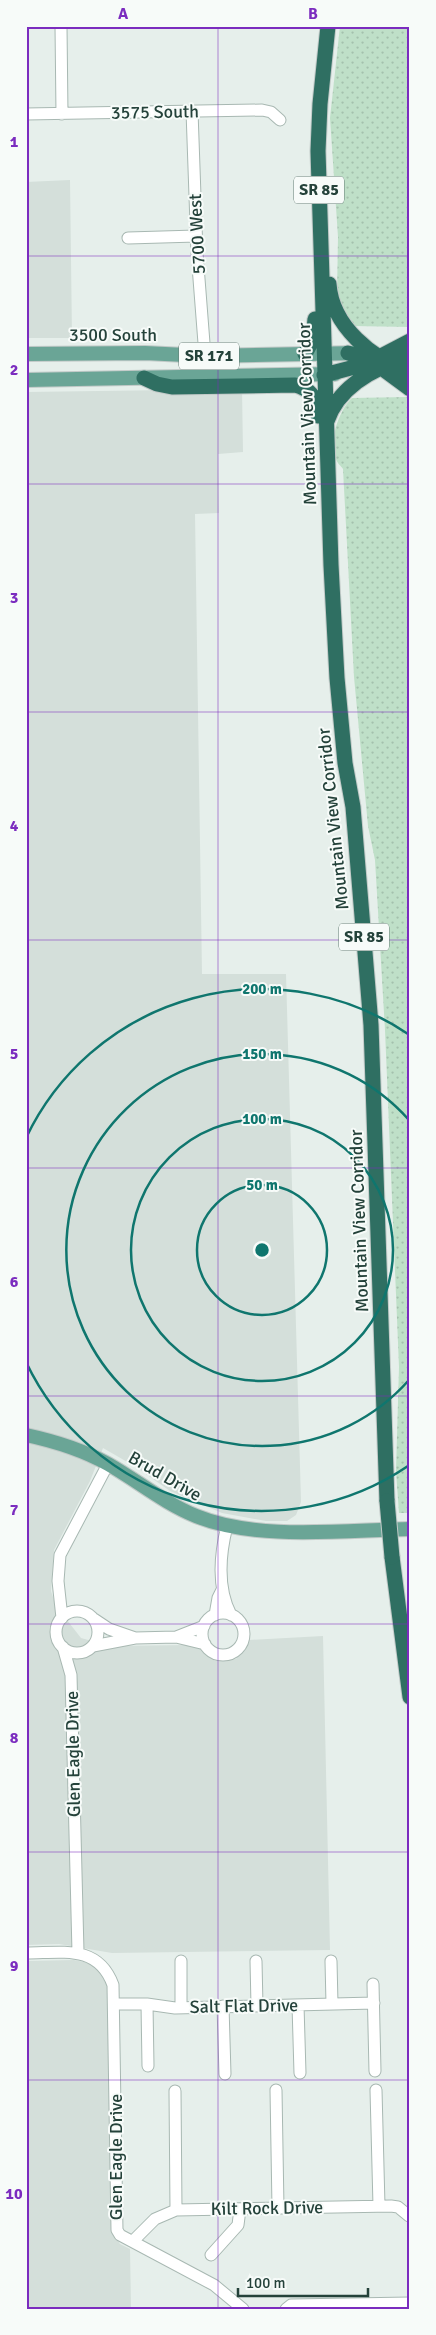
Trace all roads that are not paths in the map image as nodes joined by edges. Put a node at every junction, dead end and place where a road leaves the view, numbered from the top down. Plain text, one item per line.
1 (60, 26) edge
2 (328, 26) edge
3 (192, 111) junction
4 (26, 114) edge
5 (62, 114) junction
6 (280, 120) dead end
7 (318, 135) junction
8 (318, 171) junction
9 (196, 236) junction
10 (128, 238) dead end
11 (410, 341) edge
12 (410, 352) edge
13 (348, 353) joint
14 (26, 354) edge
15 (305, 354) junction
16 (324, 354) junction
17 (205, 356) junction
18 (410, 357) edge
19 (382, 363) junction
20 (410, 372) edge
21 (324, 375) junction
22 (144, 378) junction
23 (26, 380) edge
24 (410, 389) edge
25 (326, 426) junction
26 (331, 565) junction
27 (26, 1435) edge
28 (108, 1464) junction
29 (227, 1526) junction
30 (410, 1529) edge
31 (222, 1590) junction
32 (60, 1596) junction
33 (74, 1612) junction
34 (215, 1615) junction
35 (231, 1615) junction
36 (62, 1618) junction
37 (92, 1618) junction
38 (204, 1626) junction
39 (176, 1637) junction
40 (135, 1638) junction
41 (205, 1644) junction
42 (63, 1648) junction
43 (90, 1649) junction
44 (71, 1675) junction
45 (410, 1696) edge
46 (78, 1952) junction
47 (26, 1953) edge
48 (181, 1961) dead end
49 (256, 1961) dead end
50 (331, 1961) dead end
51 (374, 1984) dead end
52 (374, 2003) junction
53 (115, 2004) junction
54 (147, 2004) junction
55 (298, 2004) junction
56 (332, 2004) junction
57 (223, 2006) junction
58 (257, 2006) junction
59 (182, 2007) junction
60 (148, 2066) dead end
61 (375, 2071) dead end
62 (300, 2072) dead end
63 (225, 2074) dead end
64 (276, 2090) dead end
65 (376, 2090) dead end
66 (175, 2091) dead end
67 (379, 2206) junction
68 (278, 2208) junction
69 (240, 2209) junction
70 (176, 2210) junction
71 (409, 2216) edge
72 (132, 2241) junction
73 (211, 2255) dead end
74 (410, 2303) edge
75 (243, 2309) edge
76 (286, 2309) edge

1 - 5 street
2 - 7 highway, Mountain View Corridor / SR 85
3 - 5 street, 3575 South
3 - 6 street, 3575 South
3 - 9 street, 5700 West
4 - 5 street, 3575 South
7 - 8 highway, Mountain View Corridor / SR 85
7 - 15 highway
8 - 16 highway, Mountain View Corridor / SR 85
8 - 19 highway
9 - 10 street
9 - 17 street, 5700 West
11 - 19 highway
12 - 19 main road
13 - 16 main road, 3500 South / SR 171
13 - 19 highway
14 - 17 main road, 3500 South / SR 171
15 - 16 main road, 3500 South / SR 171
15 - 17 main road, 3500 South / SR 171
16 - 21 highway, Mountain View Corridor / SR 85
18 - 19 highway
19 - 20 highway
19 - 21 highway
19 - 24 highway
19 - 25 highway
21 - 22 main road, SR 171
21 - 25 highway, Mountain View Corridor / SR 85
22 - 23 main road, SR 171
22 - 26 highway
25 - 26 highway, Mountain View Corridor / SR 85
26 - 45 highway, Mountain View Corridor / SR 85, bridge
27 - 28 main road, Brud Drive
28 - 29 main road, Brud Drive
28 - 32 street
29 - 30 main road, Brud Drive
29 - 31 street
31 - 34 street
31 - 35 street
32 - 33 street
32 - 36 street
33 - 36 street
33 - 37 street
34 - 35 street
34 - 38 street
35 - 41 street
36 - 42 street
37 - 40 street
37 - 43 street
38 - 39 street
38 - 41 street
39 - 40 street
39 - 41 street
40 - 43 street
42 - 43 street
42 - 44 street, Glen Eagle Drive
43 - 44 street, Glen Eagle Drive
44 - 46 street, Glen Eagle Drive
46 - 47 street
46 - 53 street, Glen Eagle Drive
48 - 59 street
49 - 58 street
50 - 56 street
51 - 52 street
52 - 56 street, Salt Flat Drive
52 - 61 street
53 - 54 street, Salt Flat Drive
53 - 72 street, Glen Eagle Drive
54 - 59 street, Salt Flat Drive
54 - 60 street
55 - 56 street, Salt Flat Drive
55 - 58 street, Salt Flat Drive
55 - 62 street
57 - 58 street, Salt Flat Drive
57 - 59 street, Salt Flat Drive
57 - 63 street
64 - 68 street
65 - 67 street
66 - 70 street
67 - 68 street, Kilt Rock Drive
67 - 71 street, Kilt Rock Drive
68 - 69 street, Kilt Rock Drive
69 - 70 street, Kilt Rock Drive
69 - 73 street
70 - 72 street, Kilt Rock Drive
72 - 75 street, Glen Eagle Drive
74 - 76 street

